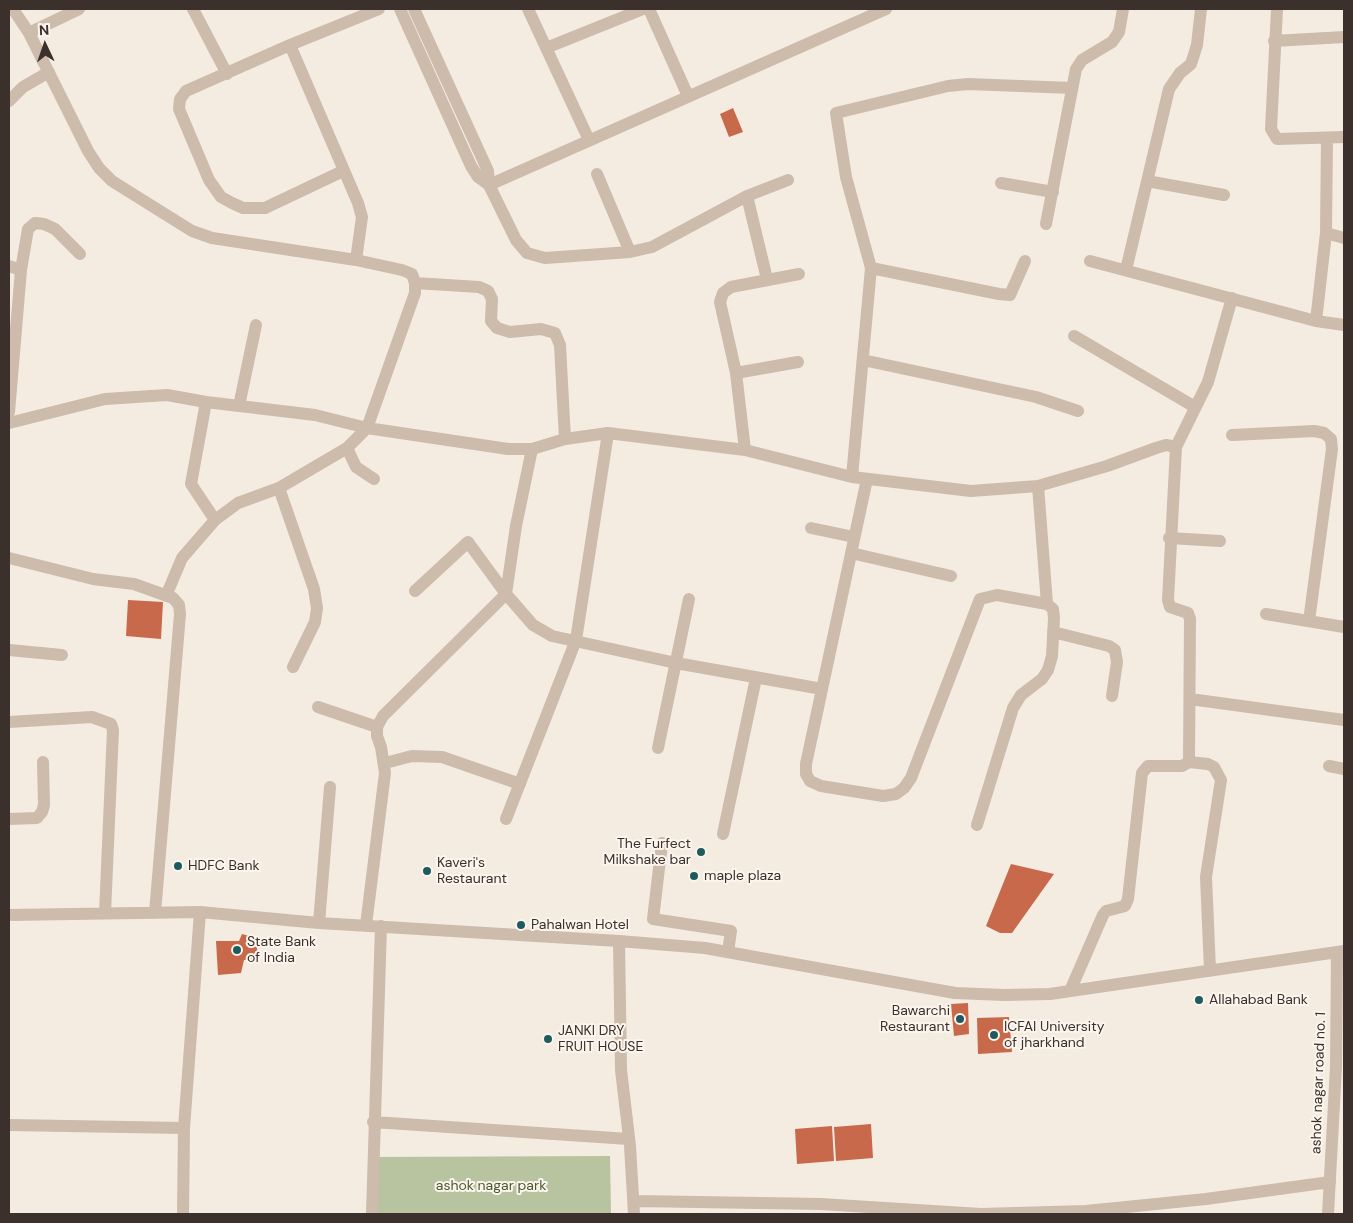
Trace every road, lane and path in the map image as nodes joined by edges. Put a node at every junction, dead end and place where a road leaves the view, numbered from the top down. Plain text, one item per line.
1 (13, 9) edge
2 (79, 9) edge
3 (192, 9) edge
4 (380, 9) edge
5 (400, 9) edge
6 (414, 9) edge
7 (528, 9) edge
8 (643, 9) edge
9 (649, 9) edge
10 (886, 9) edge
11 (1123, 9) edge
12 (1201, 9) edge
13 (1277, 9) edge
14 (872, 12) edge
15 (29, 33) junction
16 (1344, 37) edge
17 (1274, 41) junction
18 (290, 45) junction
19 (546, 48) junction
20 (49, 72) junction
21 (227, 74) junction
22 (1072, 88) junction
23 (688, 96) junction
24 (9, 101) edge
25 (1344, 137) edge
26 (1327, 138) junction
27 (589, 140) junction
28 (343, 171) junction
29 (597, 174) dead end
30 (788, 180) dead end
31 (1147, 181) junction
32 (1001, 183) dead end
33 (489, 186) junction
34 (1053, 192) junction
35 (1224, 195) dead end
36 (747, 196) junction
37 (1046, 224) dead end
38 (1326, 233) junction
39 (1344, 238) edge
40 (630, 252) junction
41 (80, 254) dead end
42 (356, 260) junction
43 (1025, 261) dead end
44 (1090, 261) dead end
45 (9, 266) edge
46 (871, 268) junction
47 (21, 270) junction
48 (1126, 270) junction
49 (799, 274) dead end
50 (766, 279) junction
51 (416, 283) junction
52 (1232, 298) junction
53 (1316, 321) junction
54 (256, 325) dead end
55 (1344, 325) edge
56 (1074, 336) dead end
57 (863, 360) junction
58 (798, 362) dead end
59 (736, 373) junction
60 (206, 402) junction
61 (239, 406) junction
62 (1195, 406) junction
63 (1078, 411) dead end
64 (9, 412) edge
65 (9, 423) edge
66 (367, 428) junction
67 (608, 433) junction
68 (1232, 435) dead end
69 (565, 439) junction
70 (347, 448) junction
71 (1176, 448) junction
72 (532, 449) junction
73 (745, 450) junction
74 (852, 477) junction
75 (374, 478) dead end
76 (867, 479) junction
77 (1038, 486) junction
78 (279, 488) junction
79 (215, 520) junction
80 (811, 528) dead end
81 (854, 536) junction
82 (1170, 538) junction
83 (1220, 541) dead end
84 (851, 553) junction
85 (9, 558) edge
86 (951, 576) dead end
87 (415, 591) dead end
88 (506, 594) junction
89 (166, 596) junction
90 (689, 599) dead end
91 (1047, 604) junction
92 (1266, 614) dead end
93 (1309, 621) junction
94 (1344, 627) edge
95 (1053, 632) junction
96 (576, 640) junction
97 (9, 650) edge
98 (62, 655) dead end
99 (676, 663) junction
100 (293, 667) dead end
101 (756, 678) junction
102 (822, 689) junction
103 (1112, 696) dead end
104 (1190, 699) junction
105 (318, 707) dead end
106 (1344, 720) edge
107 (9, 722) edge
108 (377, 727) junction
109 (658, 748) dead end
110 (43, 762) dead end
111 (1189, 762) junction
112 (384, 763) junction
113 (1329, 766) dead end
114 (1344, 769) edge
115 (520, 784) junction
116 (330, 787) dead end
117 (9, 819) edge
118 (506, 819) dead end
119 (977, 825) dead end
120 (723, 834) dead end
121 (662, 842) dead end
122 (155, 912) junction
123 (200, 912) junction
124 (106, 913) junction
125 (9, 916) edge
126 (319, 923) junction
127 (366, 925) junction
128 (380, 926) junction
129 (619, 941) junction
130 (728, 952) junction
131 (1340, 952) edge
132 (1210, 970) junction
133 (1070, 991) junction
134 (373, 1122) junction
135 (9, 1125) edge
136 (184, 1128) junction
137 (629, 1139) junction
138 (1330, 1182) junction
139 (634, 1208) edge
140 (820, 1209) edge
141 (1151, 1209) edge
142 (183, 1214) edge
143 (372, 1214) edge
144 (1328, 1214) edge

1 - 15 street
2 - 15 street
3 - 21 street
4 - 18 street
5 - 33 street
6 - 33 street
7 - 19 street
8 - 19 street
9 - 23 street
10 - 14 street
11 - 22 street
12 - 31 street
13 - 17 street
14 - 23 street
15 - 20 street
16 - 17 street
17 - 26 street
18 - 21 street
18 - 28 street
19 - 27 street
20 - 24 street
20 - 42 street
21 - 28 street
22 - 34 street
22 - 46 street
23 - 27 street
25 - 26 street
26 - 38 street
27 - 33 street
28 - 42 street
29 - 40 street
30 - 36 street
31 - 35 street
31 - 48 street
32 - 34 street
33 - 40 street
34 - 37 street
36 - 40 street
36 - 50 street
38 - 39 street
38 - 53 street
41 - 47 street
42 - 51 street
43 - 46 street
44 - 48 street
45 - 47 street
46 - 57 street
47 - 64 street
48 - 52 street
49 - 50 street
50 - 59 street
51 - 66 street
51 - 69 street
52 - 53 street
52 - 62 street
53 - 55 street
54 - 61 street
56 - 62 street
57 - 63 street
57 - 74 street
58 - 59 street
59 - 73 street
60 - 61 street
60 - 65 street
60 - 79 street
61 - 66 street
62 - 71 street
66 - 70 street
66 - 72 street
67 - 69 street
67 - 73 street
67 - 96 street
68 - 93 street
69 - 72 street
70 - 75 street
70 - 78 street
71 - 77 street
71 - 82 street
72 - 88 street
73 - 74 street
74 - 76 street
76 - 77 street
76 - 81 street
77 - 91 street
78 - 79 street
78 - 100 street
79 - 89 street
80 - 81 street
81 - 84 street
82 - 83 street
82 - 104 street
84 - 86 street
84 - 102 street
85 - 89 street
87 - 88 street
88 - 96 street
88 - 108 street
89 - 122 street
90 - 99 street
91 - 95 street
91 - 102 street
92 - 93 street
93 - 94 street
95 - 103 street
95 - 119 street
96 - 99 street
96 - 115 street
97 - 98 street
99 - 101 street
99 - 109 street
101 - 102 street
101 - 120 street
104 - 106 street
104 - 111 street
105 - 108 street
107 - 124 street
108 - 112 street
110 - 117 street
111 - 132 street
111 - 133 street
112 - 115 street
112 - 127 street
113 - 114 street
115 - 118 street
116 - 126 street
121 - 130 street
122 - 123 street
122 - 124 street
123 - 126 street
123 - 136 street
124 - 125 street
126 - 127 street
127 - 128 street
128 - 129 street
128 - 134 street
129 - 130 street
129 - 137 street
130 - 133 street
131 - 132 street
131 - 138 street, ashok nagar road no. 1
132 - 133 street
134 - 137 street
134 - 143 street
135 - 136 street
136 - 142 street
137 - 139 street
138 - 141 street
138 - 144 street, ashok nagar road no. 1
139 - 140 street
140 - 141 street

